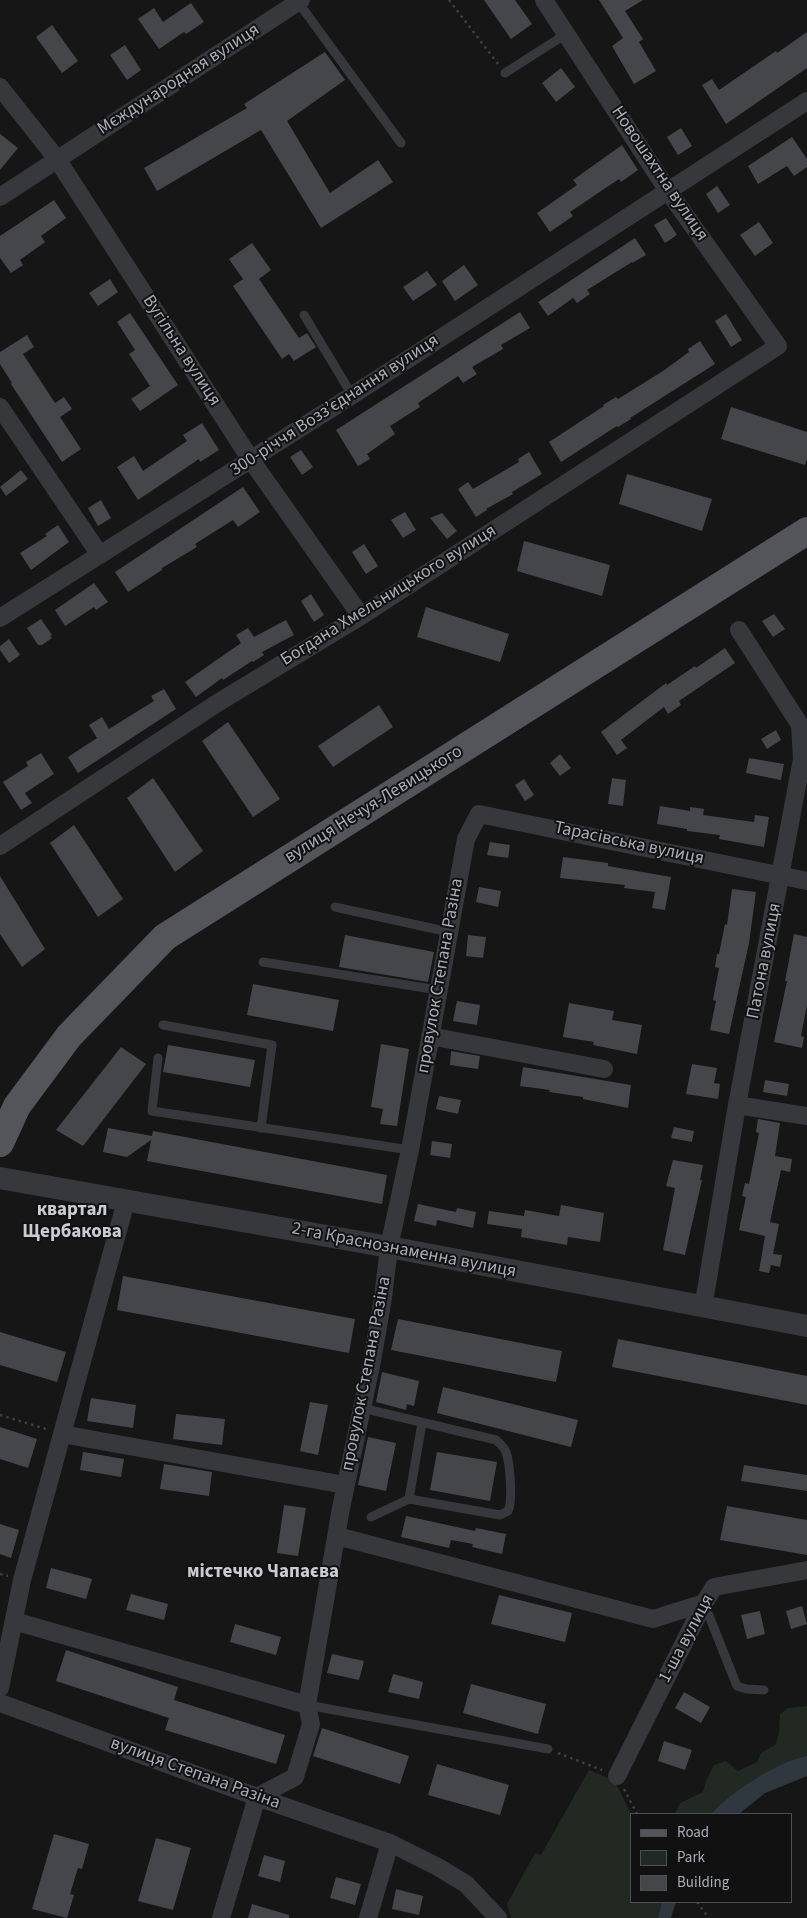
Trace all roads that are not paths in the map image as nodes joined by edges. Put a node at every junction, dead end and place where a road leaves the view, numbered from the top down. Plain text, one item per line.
1 (544, 0) edge
2 (300, 1) edge
3 (566, 34) junction
4 (505, 73) road end
5 (0, 87) edge
6 (807, 101) edge
7 (402, 143) dead end
8 (58, 159) junction
9 (668, 191) junction
10 (0, 197) edge
11 (304, 315) dead end
12 (778, 346) joint
13 (352, 395) junction
14 (0, 407) edge
15 (251, 460) junction
16 (807, 532) edge
17 (100, 555) junction
18 (361, 616) junction
19 (0, 618) edge
20 (739, 630) dead end
21 (466, 839) joint
22 (0, 846) edge
23 (781, 876) junction
24 (807, 881) edge
25 (335, 908) dead end
26 (449, 932) junction
27 (263, 962) dead end
28 (438, 990) junction
29 (163, 1025) dead end
30 (430, 1036) junction
31 (158, 1058) dead end
32 (604, 1069) dead end
33 (737, 1105) junction
34 (807, 1116) edge
35 (261, 1128) junction
36 (1, 1139) edge
37 (410, 1150) junction
38 (0, 1178) edge
39 (126, 1201) junction
40 (389, 1247) junction
41 (703, 1308) junction
42 (807, 1326) edge
43 (362, 1408) junction
44 (422, 1423) junction
45 (62, 1434) junction
46 (345, 1485) junction
47 (408, 1499) junction
48 (371, 1517) dead end
49 (337, 1536) junction
50 (807, 1570) edge
51 (704, 1603) junction
52 (14, 1620) junction
53 (0, 1688) edge
54 (764, 1690) dead end
55 (0, 1703) edge
56 (308, 1705) junction
57 (548, 1749) road end
58 (617, 1776) road end
59 (257, 1797) junction
60 (390, 1843) junction
61 (221, 1918) edge
62 (368, 1918) edge
63 (498, 1918) edge

1 - 3 street, Новошахтна вулиця
2 - 7 lane
2 - 8 street, Мєждународная вулиця
3 - 4 lane
3 - 9 street, Новошахтна вулиця
5 - 8 street, Вугільна вулиця
6 - 9 street, 300-річчя Возз’єднання вулиця
8 - 10 street, Мєждународная вулиця
8 - 15 street, Вугільна вулиця
9 - 12 street, Новошахтна вулиця
9 - 13 street, 300-річчя Возз’єднання вулиця
11 - 13 lane
12 - 18 street, Богдана Хмельницького вулиця
13 - 15 street, 300-річчя Возз’єднання вулиця
14 - 17 street
15 - 17 street, 300-річчя Возз’єднання вулиця
15 - 18 street, Вугільна вулиця
16 - 36 main road, вулиця Нечуя-Левицького
17 - 19 street, 300-річчя Возз’єднання вулиця
18 - 22 street, Богдана Хмельницького вулиця
20 - 23 street, Патона вулиця
21 - 23 street, Тарасівська вулиця
21 - 26 street, провулок Степана Разіна
23 - 24 street, Тарасівська вулиця
23 - 33 street, Патона вулиця
25 - 26 lane
26 - 28 street, провулок Степана Разіна
27 - 28 lane
28 - 30 street, провулок Степана Разіна
29 - 35 lane
30 - 32 street
30 - 37 street, провулок Степана Разіна
31 - 35 lane
33 - 34 street
33 - 41 street, Патона вулиця
35 - 37 lane
37 - 40 street, провулок Степана Разіна
38 - 39 street, 2-га Краснознаменна вулиця
39 - 40 street, 2-га Краснознаменна вулиця
39 - 45 street
40 - 41 street, 2-га Краснознаменна вулиця
40 - 43 street, провулок Степана Разіна
41 - 42 street, 2-га Краснознаменна вулиця
43 - 44 lane
43 - 46 street, провулок Степана Разіна
44 - 47 lane
44 - 47 lane
45 - 46 street
45 - 52 street
46 - 49 street, провулок Степана Разіна
47 - 48 lane
49 - 51 street
49 - 56 street, провулок Степана Разіна
50 - 51 street, 1-ша вулиця
51 - 54 lane
51 - 58 street, 1-ша вулиця
52 - 53 street
52 - 56 street
55 - 59 street, вулиця Степана Разіна
56 - 57 lane
56 - 59 street, провулок Степана Разіна
59 - 60 street, вулиця Степана Разіна
59 - 61 street
60 - 62 street
60 - 63 street

